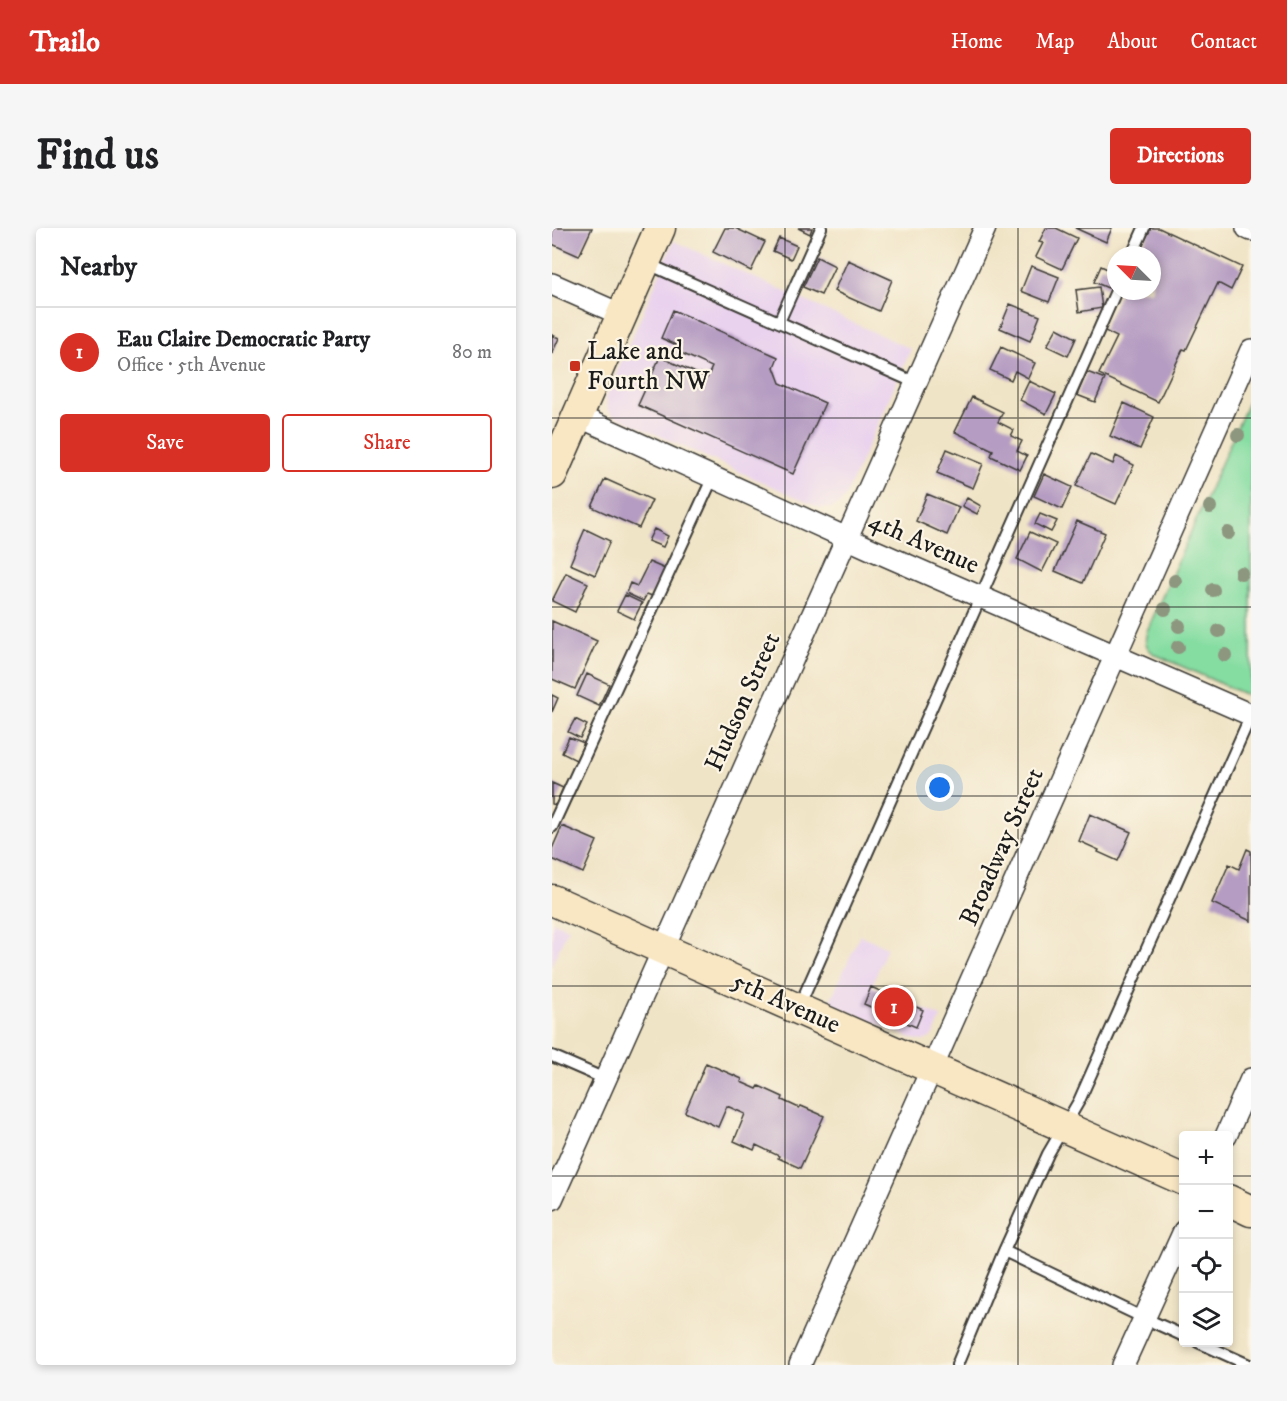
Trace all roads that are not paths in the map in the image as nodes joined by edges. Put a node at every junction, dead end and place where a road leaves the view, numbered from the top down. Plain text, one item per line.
1 (660, 228) edge
2 (821, 228) edge
3 (985, 228) edge
4 (1144, 228) edge
5 (1247, 228) edge
6 (1251, 230) edge
7 (1136, 246) edge
8 (645, 263) junction
9 (552, 284) edge
10 (1112, 300) edge
11 (622, 315) junction
12 (779, 322) junction
13 (1251, 350) edge
14 (916, 383) junction
15 (578, 416) junction
16 (552, 474) edge
17 (713, 477) junction
18 (846, 538) junction
19 (981, 597) junction
20 (1115, 655) junction
21 (1251, 715) edge
22 (552, 827) edge
23 (552, 900) edge
24 (663, 950) junction
25 (799, 1008) junction
26 (552, 1056) edge
27 (934, 1069) junction
28 (605, 1079) junction
29 (1251, 1079) edge
30 (1064, 1127) junction
31 (1228, 1131) edge
32 (1179, 1178) edge
33 (552, 1199) edge
34 (1233, 1202) edge
35 (1251, 1210) edge
36 (1180, 1239) edge
37 (1004, 1251) junction
38 (1144, 1318) junction
39 (1179, 1334) edge
40 (1209, 1347) edge
41 (801, 1365) edge
42 (957, 1365) edge
43 (1123, 1365) edge
44 (1249, 1365) edge

1 - 8 main road
2 - 12 lane
3 - 14 street, Hudson Street
4 - 7 lane
5 - 6 street
8 - 11 main road
8 - 12 lane
9 - 11 street
10 - 19 lane
11 - 15 main road
12 - 14 lane
13 - 20 street, Broadway Street
14 - 18 street, Hudson Street
15 - 16 main road
15 - 17 street, 4th Avenue
17 - 18 street, 4th Avenue
17 - 22 lane
18 - 19 street, 4th Avenue
18 - 24 street, Hudson Street
19 - 20 street, 4th Avenue
19 - 25 lane
20 - 21 street, 4th Avenue
20 - 27 street, Broadway Street
21 - 30 lane
23 - 24 main road, 5th Avenue
24 - 25 main road, 5th Avenue
24 - 28 street, Hudson Street
25 - 27 main road, 5th Avenue
26 - 28 lane
27 - 30 main road, 5th Avenue
27 - 41 street, Broadway Street
28 - 33 street, Hudson Street
29 - 31 street
30 - 32 main road, 5th Avenue
30 - 37 lane
34 - 35 main road
36 - 38 street
37 - 38 lane
37 - 42 lane
38 - 39 lane
38 - 43 street
40 - 44 lane

